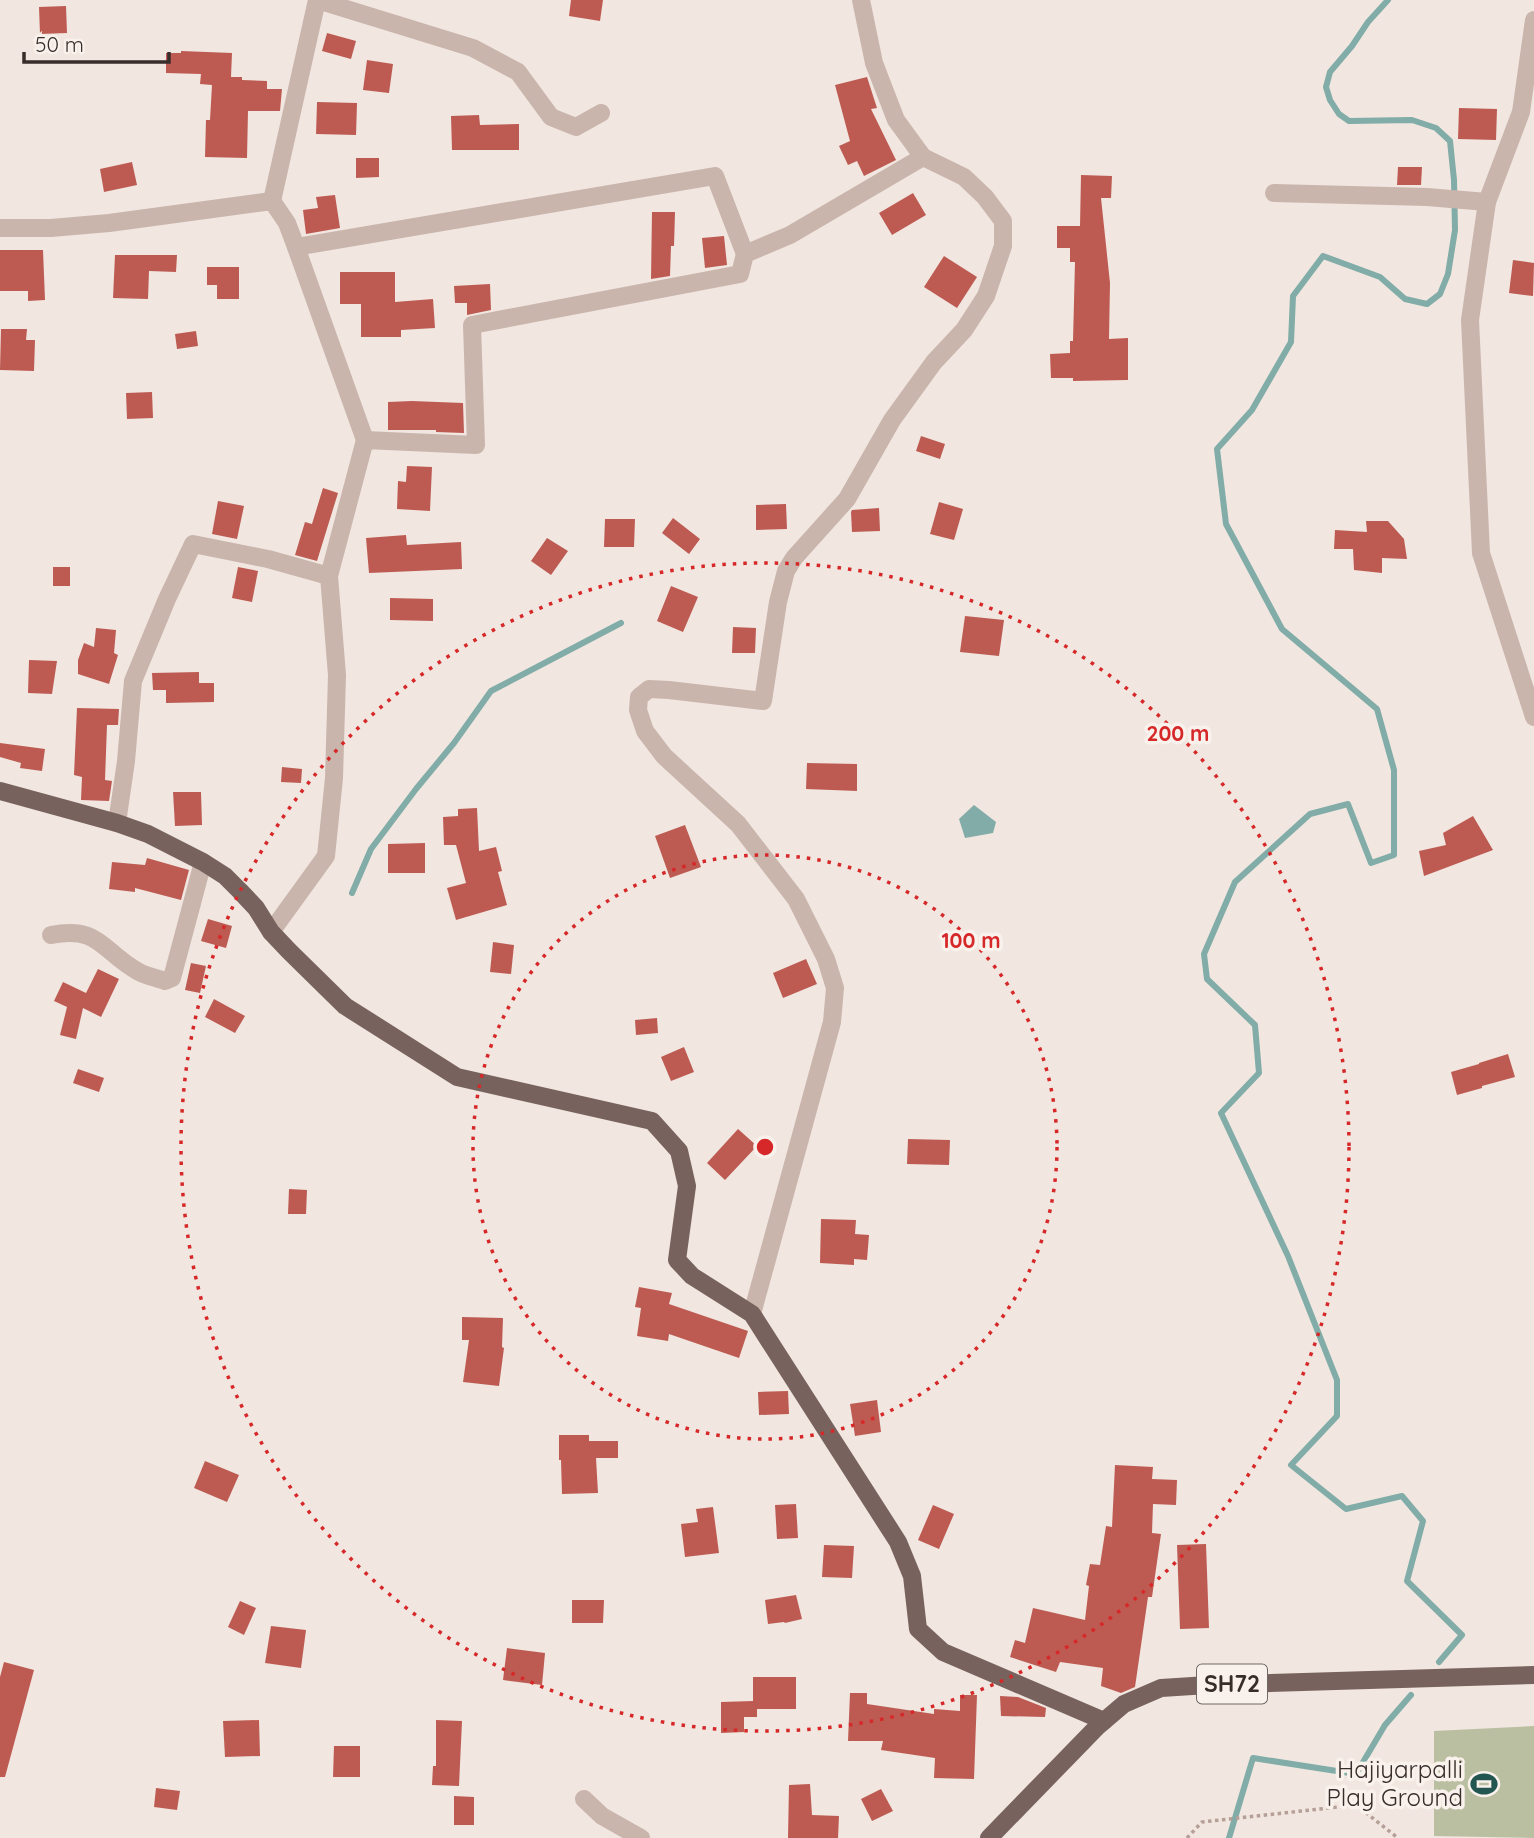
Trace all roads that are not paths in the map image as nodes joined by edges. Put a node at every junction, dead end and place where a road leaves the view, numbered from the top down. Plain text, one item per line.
1 (317, 0) edge
2 (861, 0) edge
3 (1534, 20) edge
4 (601, 113) dead end
5 (923, 157) junction
6 (1273, 194) dead end
7 (271, 201) junction
8 (1487, 202) junction
9 (0, 229) edge
10 (296, 247) junction
11 (745, 254) junction
12 (365, 440) junction
13 (329, 576) junction
14 (1533, 710) edge
15 (0, 792) edge
16 (117, 823) junction
17 (203, 862) junction
18 (271, 932) junction
19 (51, 935) dead end
20 (752, 1314) junction
21 (1534, 1675) edge
22 (1104, 1721) junction
23 (584, 1800) dead end
24 (642, 1838) edge
25 (989, 1838) edge

1 - 4 street
1 - 7 street
2 - 5 street
3 - 8 street
5 - 11 street
5 - 20 street
6 - 8 street
7 - 9 street
7 - 10 street
8 - 14 street
10 - 11 street
10 - 12 street
11 - 12 street
12 - 13 street
13 - 16 street
13 - 18 street
15 - 16 main road
16 - 17 main road
17 - 18 main road
17 - 19 street
18 - 20 main road
20 - 22 main road
21 - 22 main road, SH72
22 - 25 main road, SH72
23 - 24 street

